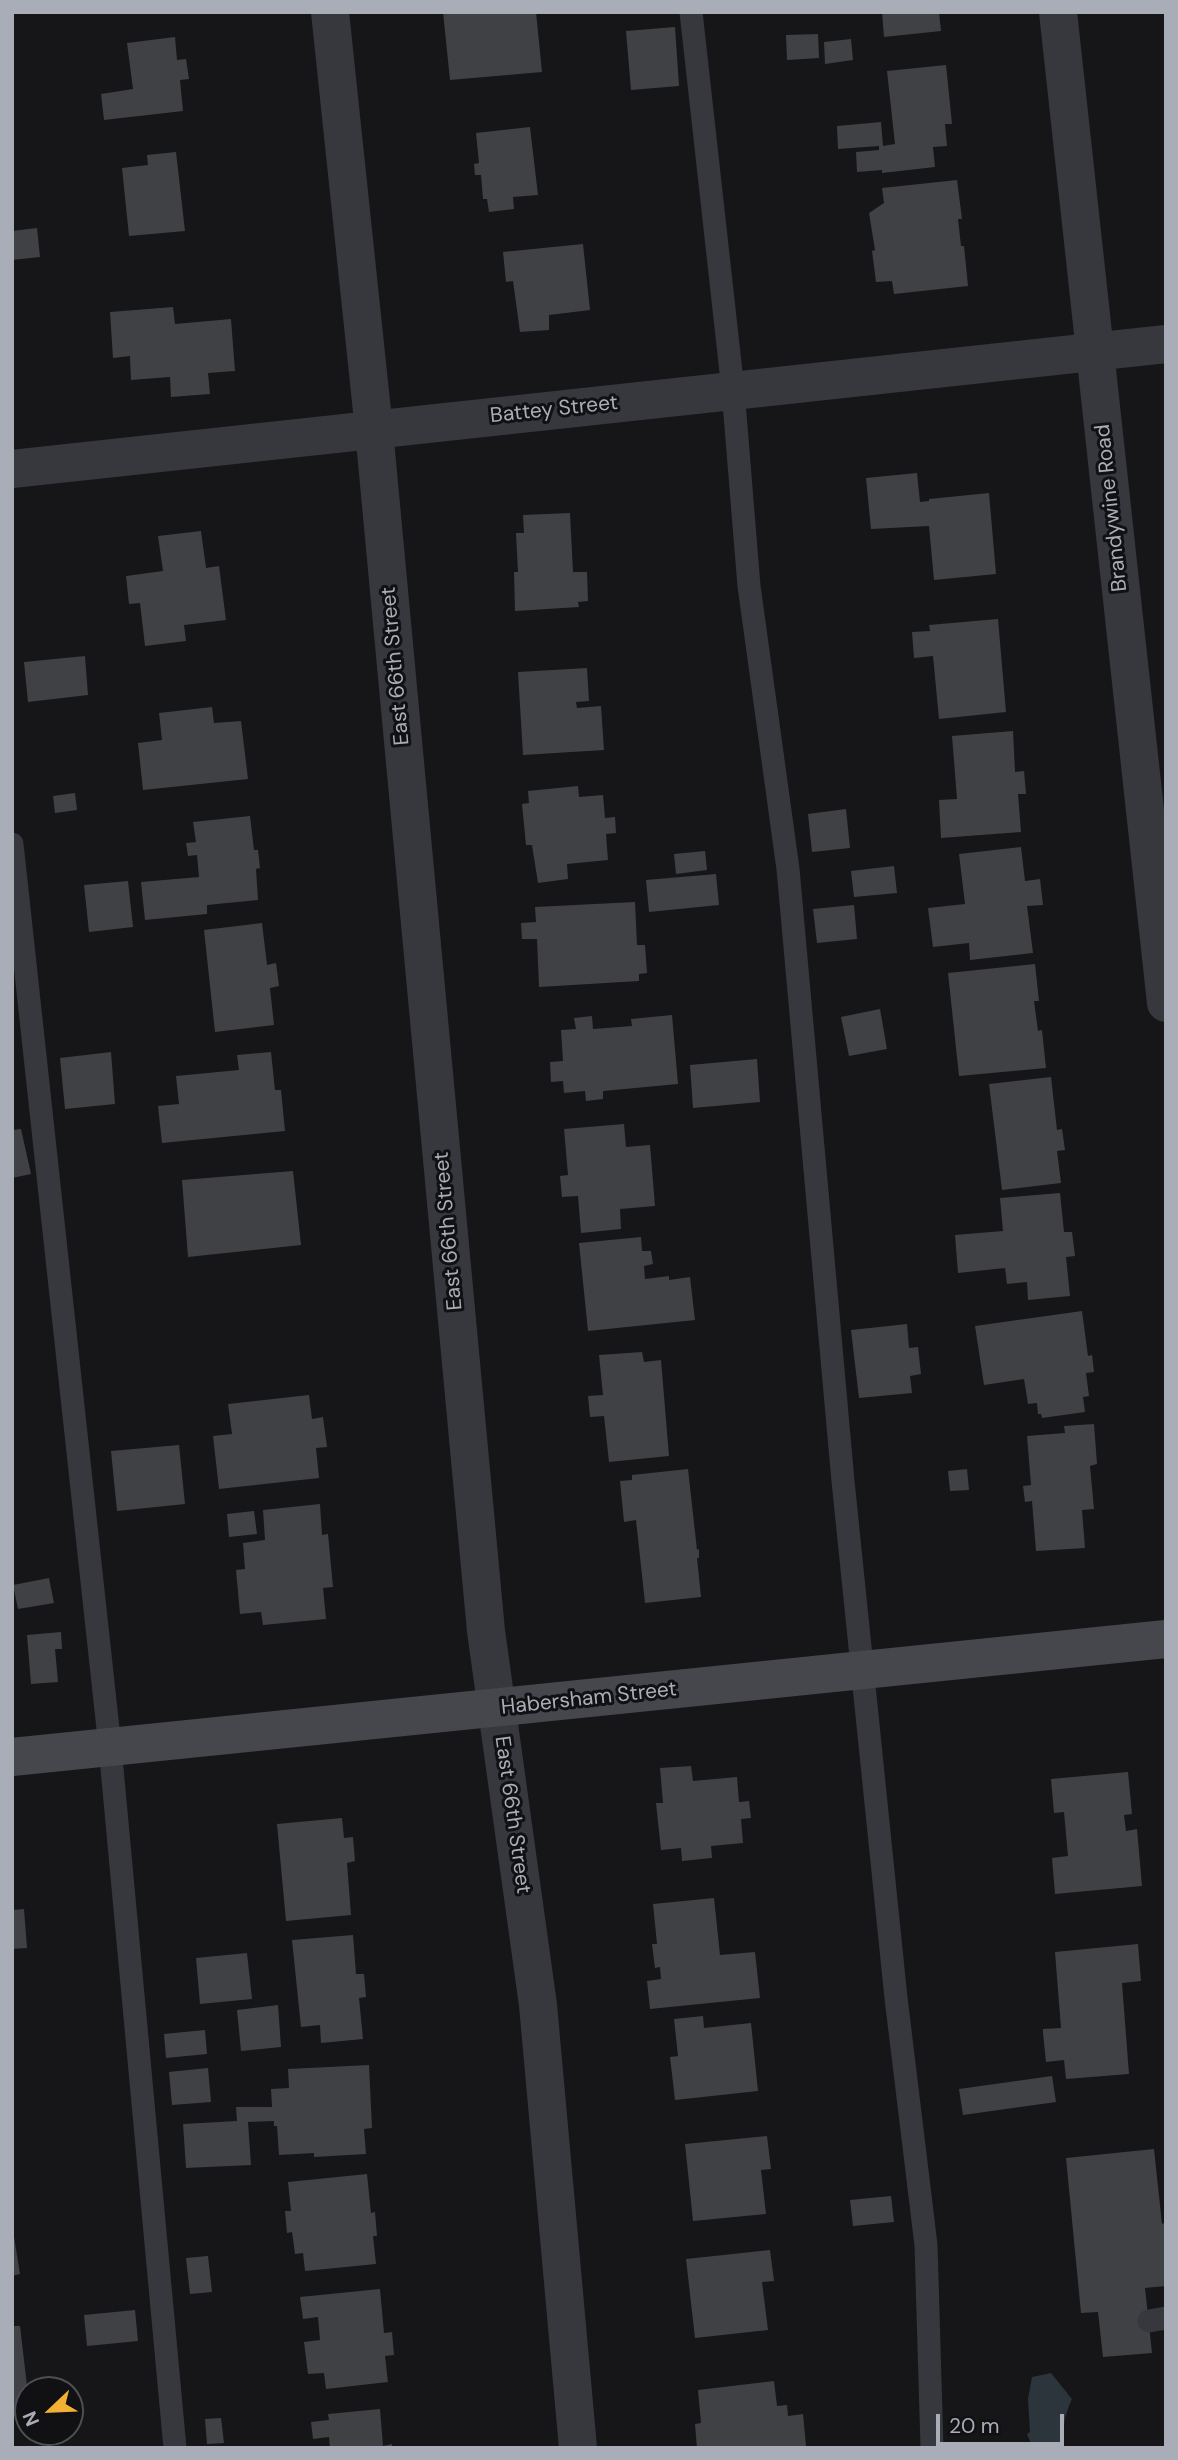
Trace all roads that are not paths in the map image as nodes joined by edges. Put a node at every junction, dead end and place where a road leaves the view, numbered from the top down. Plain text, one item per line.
1 (330, 12) edge
2 (691, 12) edge
3 (1058, 12) edge
4 (1166, 344) edge
5 (1095, 351) junction
6 (733, 390) junction
7 (374, 429) junction
8 (12, 469) edge
9 (12, 844) edge
10 (1166, 1003) edge
11 (1166, 1639) edge
12 (862, 1670) junction
13 (497, 1708) junction
14 (110, 1747) junction
15 (12, 1757) edge
16 (175, 2448) edge
17 (578, 2448) edge
18 (932, 2448) edge

1 - 7 street, East 66th Street
2 - 6 lane
3 - 5 street, Brandywine Road
4 - 5 street, Battey Street
5 - 6 street, Battey Street
5 - 10 street, Brandywine Road
6 - 7 street, Battey Street
6 - 12 lane
7 - 8 street, Battey Street
7 - 13 street, East 66th Street
9 - 14 lane
11 - 12 street, Habersham Street
12 - 13 street, Habersham Street
12 - 18 lane
13 - 14 street, Habersham Street
13 - 17 street, East 66th Street
14 - 15 street, Habersham Street
14 - 16 lane

